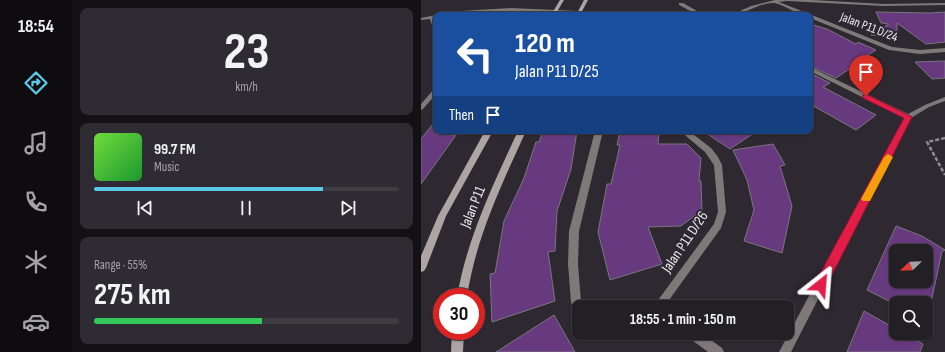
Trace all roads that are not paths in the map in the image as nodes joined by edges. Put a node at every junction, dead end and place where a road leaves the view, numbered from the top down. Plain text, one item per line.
1 (562, 0) edge
2 (587, 0) edge
3 (772, 1) junction
4 (681, 4) dead end
5 (945, 4) edge
6 (464, 12) edge
7 (545, 12) edge
8 (555, 12) edge
9 (580, 12) edge
10 (696, 12) edge
11 (740, 12) edge
12 (800, 12) edge
13 (433, 16) edge
14 (813, 17) edge
15 (421, 19) edge
16 (945, 50) edge
17 (813, 70) edge
18 (433, 94) edge
19 (945, 99) edge
20 (421, 108) edge
21 (908, 117) junction
22 (487, 134) edge
23 (521, 134) edge
24 (598, 134) edge
25 (687, 134) edge
26 (421, 268) edge
27 (464, 288) edge
28 (576, 300) edge
29 (663, 300) edge
30 (458, 340) edge
31 (702, 340) edge
32 (457, 352) edge
33 (718, 352) edge
34 (785, 352) edge

1 - 8 main road
2 - 9 main road
3 - 5 street
3 - 11 street
3 - 12 street
4 - 10 street
6 - 7 street
13 - 15 street
14 - 16 street, Jalan P11 D/24
17 - 21 street
18 - 20 street
19 - 21 street
21 - 34 street
22 - 26 main road, Jalan P11
23 - 27 main road, Jalan P11
24 - 28 street
25 - 29 street, Jalan P11 D/26
30 - 32 main road
31 - 33 street

